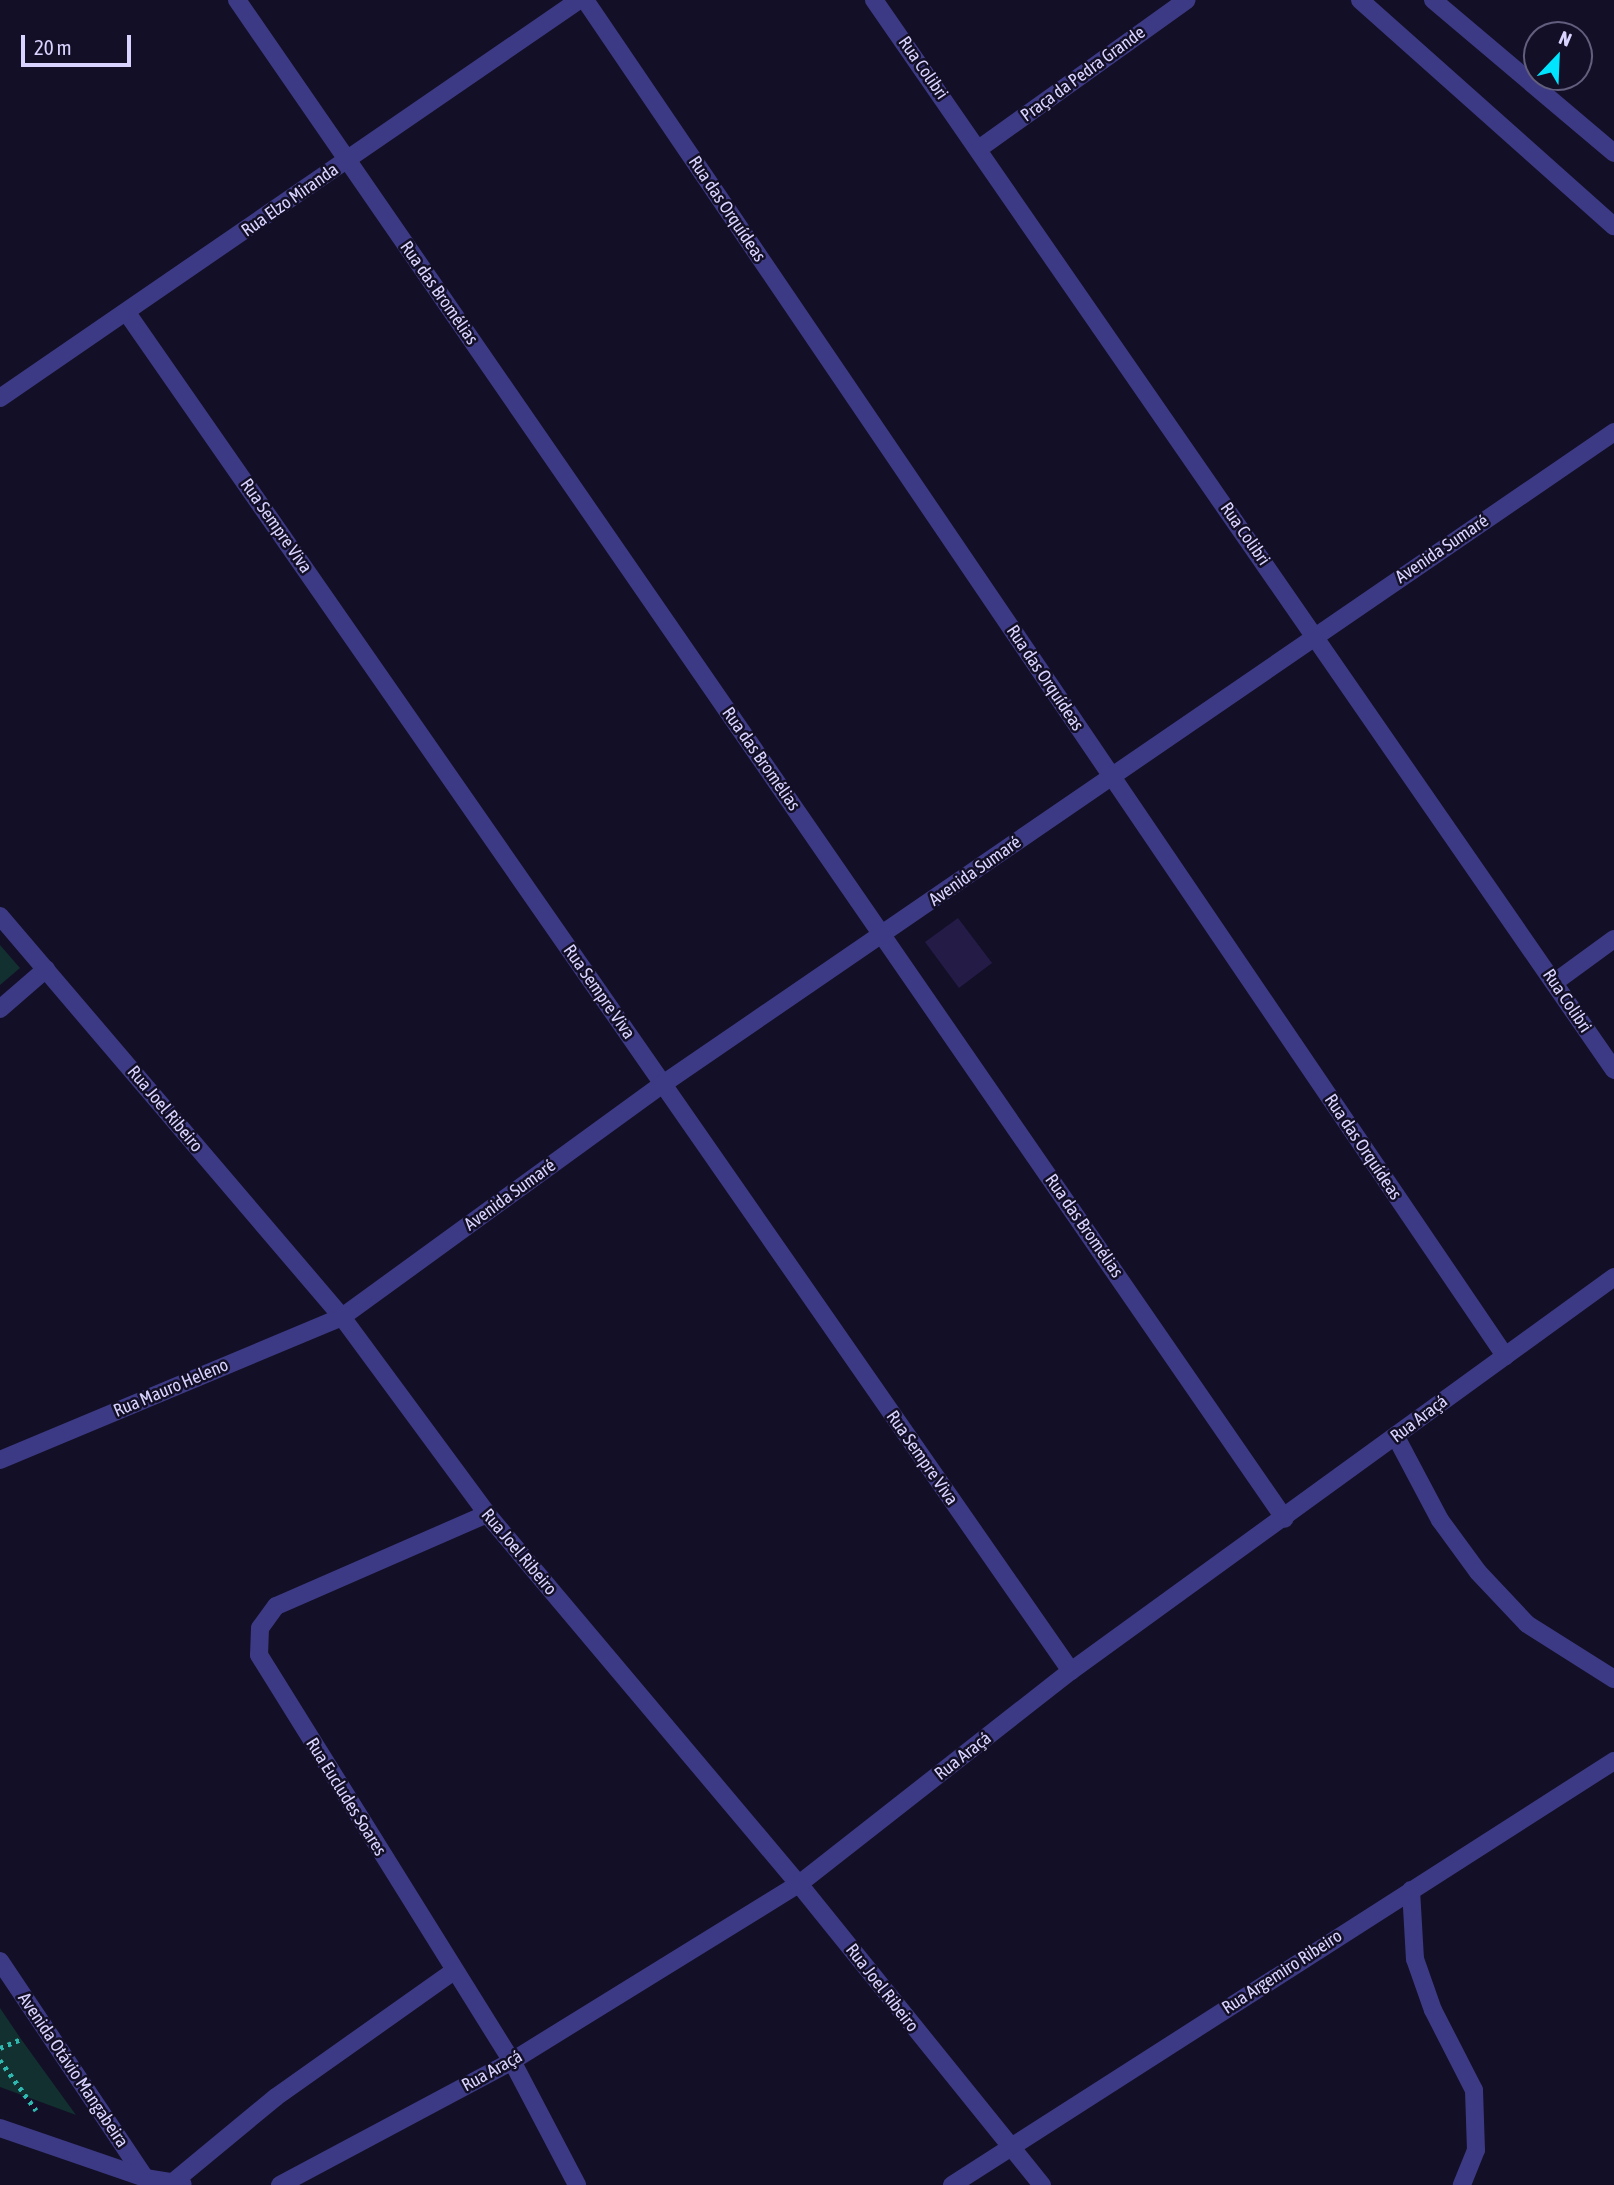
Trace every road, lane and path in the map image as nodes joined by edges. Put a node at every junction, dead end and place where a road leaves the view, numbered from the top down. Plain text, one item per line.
1 (237, 0) edge
2 (579, 0) edge
3 (585, 0) edge
4 (874, 0) edge
5 (1187, 0) edge
6 (1360, 0) edge
7 (1433, 0) edge
8 (980, 148) junction
9 (1614, 153) edge
10 (348, 160) junction
11 (1614, 226) edge
12 (127, 313) junction
13 (0, 398) edge
14 (1614, 432) edge
15 (1315, 635) junction
16 (1111, 776) junction
17 (0, 916) edge
18 (883, 935) junction
19 (1614, 939) edge
20 (46, 969) junction
21 (1555, 982) junction
22 (0, 1009) edge
23 (1614, 1070) edge
24 (663, 1084) junction
25 (1614, 1278) edge
26 (342, 1317) junction
27 (1505, 1356) junction
28 (1396, 1437) junction
29 (0, 1460) edge
30 (487, 1514) junction
31 (1285, 1518) junction
32 (1071, 1671) junction
33 (1614, 1679) edge
34 (1614, 1761) edge
35 (799, 1884) junction
36 (1411, 1890) junction
37 (0, 1961) edge
38 (454, 1971) junction
39 (512, 2062) junction
40 (0, 2128) edge
41 (1009, 2147) junction
42 (144, 2182) edge
43 (180, 2184) edge
44 (280, 2185) edge
45 (577, 2185) edge
46 (952, 2185) edge
47 (1042, 2185) edge
48 (1462, 2185) edge

1 - 10 street, Rua das Bromélias
2 - 10 street, Rua Elzo Miranda
3 - 16 street, Rua das Orquídeas
4 - 8 street, Rua Colibri
5 - 8 street, Praça da Pedra Grande
6 - 11 street
7 - 9 street
8 - 15 street, Rua Colibri
10 - 12 street, Rua Elzo Miranda
10 - 18 street, Rua das Bromélias
12 - 13 street, Rua Elzo Miranda
12 - 24 street, Rua Sempre Viva
14 - 15 street, Avenida Sumaré
15 - 16 street, Avenida Sumaré
15 - 21 street, Rua Colibri
16 - 18 street, Avenida Sumaré
16 - 27 street, Rua das Orquídeas
17 - 20 street, Rua Joel Ribeiro
18 - 24 street, Avenida Sumaré
18 - 31 street, Rua das Bromélias
19 - 21 street
20 - 22 street
20 - 26 street, Rua Joel Ribeiro
21 - 23 street, Rua Colibri
24 - 26 street, Avenida Sumaré
24 - 32 street, Rua Sempre Viva
25 - 27 street, Rua Araçá
26 - 29 street, Rua Mauro Heleno
26 - 30 street, Rua Joel Ribeiro
27 - 28 street, Rua Araçá
28 - 31 street, Rua Araçá
28 - 33 street
30 - 35 street, Rua Joel Ribeiro
30 - 38 street, Rua Eucludes Soares
31 - 32 street, Rua Araçá
32 - 35 street, Rua Araçá
34 - 36 street, Rua Argemiro Ribeiro
35 - 39 street, Rua Araçá
35 - 41 street, Rua Joel Ribeiro
36 - 41 street, Rua Argemiro Ribeiro
36 - 48 street
37 - 42 street, Avenida Otávio Mangabeira
38 - 39 street, Rua Eucludes Soares
38 - 43 street
39 - 44 street, Rua Araçá
39 - 45 street, Rua Eucludes Soares
40 - 42 street
41 - 46 street, Rua Argemiro Ribeiro
41 - 47 street, Rua Joel Ribeiro
42 - 43 street

